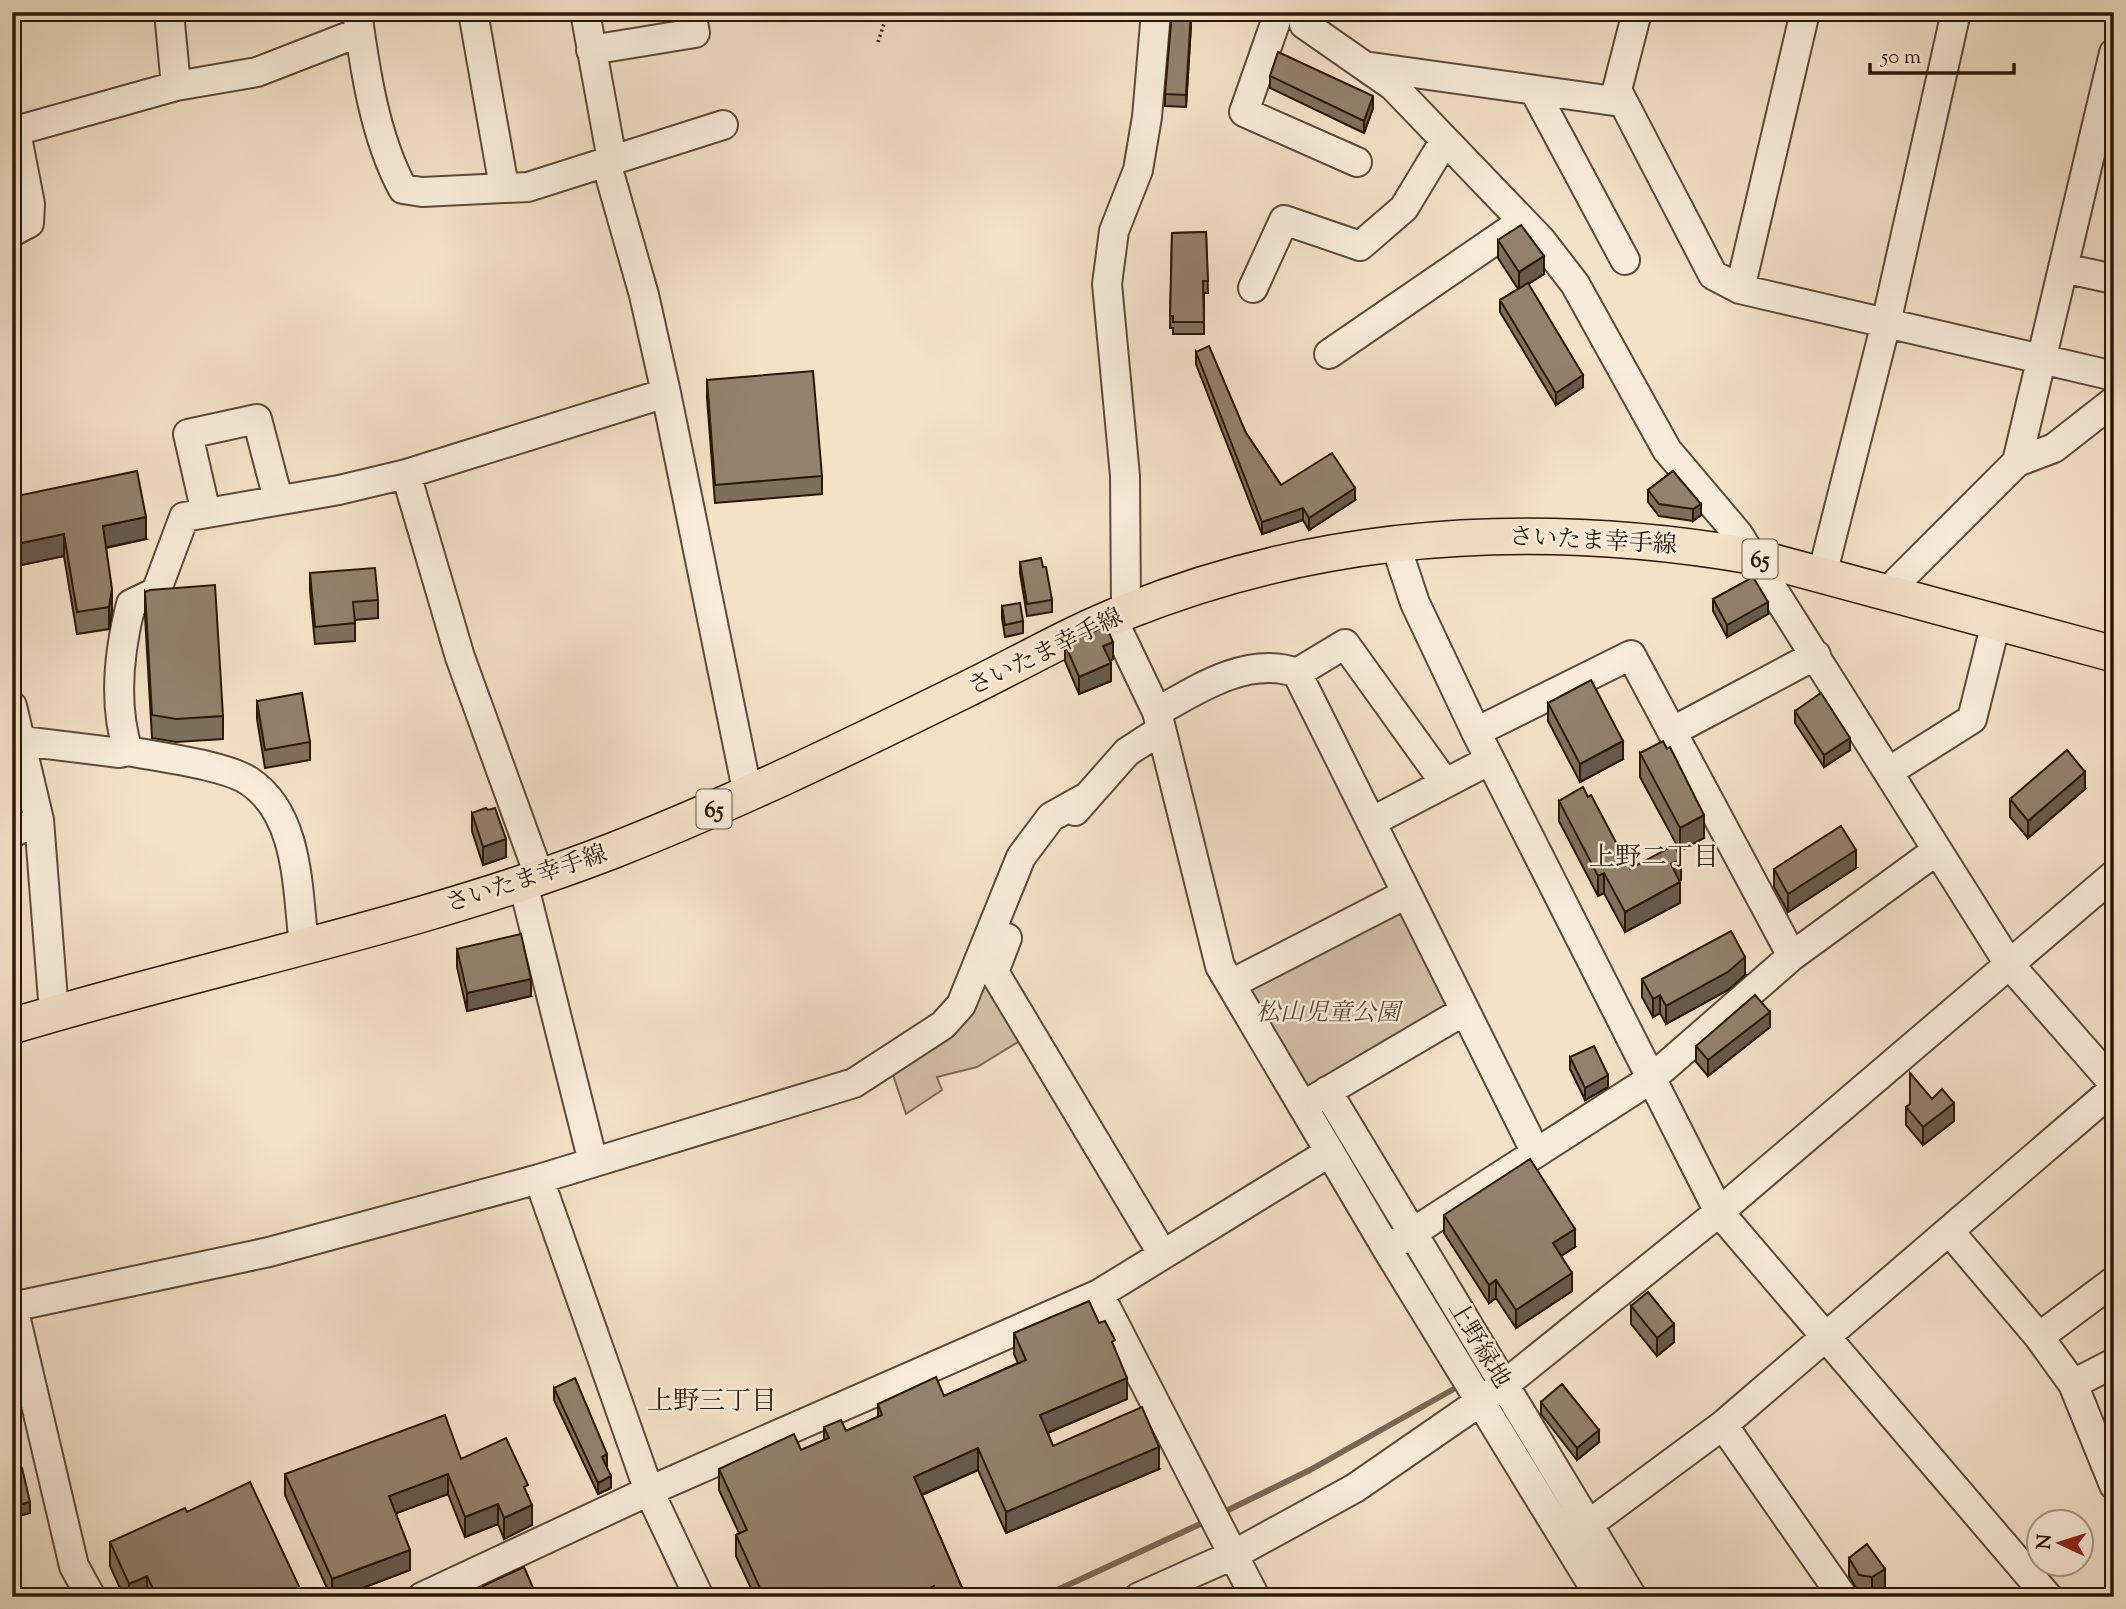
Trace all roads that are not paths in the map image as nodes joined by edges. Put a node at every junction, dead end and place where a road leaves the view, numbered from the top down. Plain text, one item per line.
1 (169, 12) edge
2 (473, 12) edge
3 (585, 12) edge
4 (691, 12) edge
5 (1156, 12) edge
6 (1279, 12) edge
7 (1307, 12) edge
8 (1637, 12) edge
9 (1805, 12) edge
10 (1956, 12) edge
11 (359, 22) edge
12 (592, 50) junction
13 (2114, 53) edge
14 (1367, 66) junction
15 (176, 86) junction
16 (1535, 92) junction
17 (1621, 102) junction
18 (723, 125) dead end
19 (14, 132) edge
20 (1445, 140) junction
21 (609, 161) junction
22 (1357, 162) dead end
23 (504, 187) junction
24 (1523, 221) junction
25 (12, 232) edge
26 (1625, 260) dead end
27 (2063, 268) junction
28 (2114, 279) edge
29 (1253, 288) dead end
30 (1740, 289) junction
31 (1886, 323) junction
32 (1329, 354) dead end
33 (2041, 360) junction
34 (2114, 376) edge
35 (666, 393) junction
36 (2110, 411) edge
37 (2017, 462) junction
38 (406, 474) junction
39 (278, 499) junction
40 (206, 513) junction
41 (1395, 543) junction
42 (1751, 556) junction
43 (1822, 575) junction
44 (1886, 593) junction
45 (1119, 614) junction
46 (1996, 622) junction
47 (2114, 654) edge
48 (1816, 655) junction
49 (1297, 673) junction
50 (12, 706) edge
51 (1159, 721) junction
52 (1673, 731) junction
53 (1476, 732) junction
54 (22, 741) junction
55 (128, 751) junction
56 (1490, 760) junction
57 (1888, 772) junction
58 (1446, 783) junction
59 (748, 795) junction
60 (1085, 798) junction
61 (39, 820) junction
62 (1371, 822) junction
63 (12, 832) edge
64 (1936, 851) junction
65 (2114, 875) edge
66 (531, 880) junction
67 (1406, 894) junction
68 (304, 945) junction
69 (1792, 956) junction
70 (2010, 964) junction
71 (1231, 984) junction
72 (1464, 1010) junction
73 (54, 1013) junction
74 (12, 1026) edge
75 (1651, 1079) junction
76 (2114, 1087) edge
77 (1327, 1091) junction
78 (1302, 1106) junction
79 (1330, 1152) junction
80 (1535, 1152) junction
81 (593, 1162) junction
82 (539, 1179) junction
83 (1719, 1212) junction
84 (1414, 1232) junction
85 (1950, 1232) junction
86 (1387, 1249) junction
87 (1162, 1253) junction
88 (2114, 1281) edge
89 (1099, 1294) junction
90 (13, 1307) edge
91 (1825, 1336) junction
92 (2039, 1337) junction
93 (2114, 1363) edge
94 (2073, 1384) junction
95 (1504, 1385) junction
96 (1481, 1402) junction
97 (1723, 1425) junction
98 (2114, 1485) edge
99 (649, 1491) junction
100 (1588, 1524) junction
101 (1566, 1541) junction
102 (1233, 1555) junction
103 (91, 1597) edge
104 (422, 1597) edge
105 (699, 1597) edge
106 (1139, 1597) edge
107 (1255, 1597) edge
108 (1600, 1597) edge
109 (1632, 1597) edge
110 (1843, 1597) edge
111 (2048, 1597) edge

1 - 15 street
2 - 23 street
3 - 12 street
4 - 12 street
5 - 45 street
6 - 22 street
7 - 14 street
8 - 17 street
9 - 30 street
10 - 31 street
11 - 15 street
11 - 23 street
12 - 21 street
13 - 27 street
14 - 16 street
14 - 20 street
15 - 19 street
16 - 17 street
16 - 26 street
17 - 30 street
18 - 21 street
19 - 25 street
20 - 24 street
20 - 29 street
21 - 23 street
21 - 35 street
24 - 32 street
24 - 42 street
27 - 28 street
27 - 33 street
30 - 31 street
31 - 33 street
31 - 43 street
33 - 34 street
33 - 37 street
35 - 38 street
35 - 59 street
36 - 37 street
37 - 44 street
38 - 39 street
38 - 66 street
39 - 40 street
39 - 40 street
40 - 55 street
41 - 42 main road, さいたま幸手線 / 65
41 - 45 main road, さいたま幸手線 / 65
41 - 53 street
42 - 43 main road, さいたま幸手線 / 65
42 - 48 street
43 - 44 main road, さいたま幸手線 / 65
44 - 46 main road, さいたま幸手線 / 65
45 - 51 street
45 - 59 main road, さいたま幸手線 / 65
46 - 47 main road, さいたま幸手線 / 65
46 - 57 street
48 - 52 street
48 - 57 street
49 - 51 street
49 - 58 street
49 - 62 street
50 - 54 street
51 - 60 street
51 - 71 street
52 - 53 street
52 - 69 street
53 - 56 street
54 - 55 street
54 - 61 street
55 - 68 street
56 - 58 street
56 - 75 street
57 - 64 street
58 - 62 street
59 - 66 main road, さいたま幸手線 / 65
60 - 81 street
60 - 87 street
61 - 63 street
61 - 73 street
62 - 67 street
64 - 69 street
64 - 70 street
65 - 70 street
66 - 68 main road, さいたま幸手線 / 65
66 - 81 street
67 - 71 street
67 - 72 street
68 - 73 main road, さいたま幸手線 / 65
69 - 75 street
70 - 76 street
70 - 83 street
71 - 78 street
72 - 77 street
72 - 80 street
73 - 74 main road, さいたま幸手線 / 65
75 - 80 street
75 - 83 street
76 - 85 street
77 - 78 street
77 - 84 street, 上野緑地
78 - 79 street
79 - 86 street
79 - 87 street
80 - 84 street
81 - 82 street
82 - 90 street
82 - 99 street
83 - 91 street
83 - 95 street
84 - 86 street
84 - 95 street, 上野緑地
85 - 91 street
85 - 92 street
86 - 96 street
87 - 89 street
88 - 92 street
89 - 99 street
89 - 102 street
90 - 103 street
91 - 97 street
91 - 111 street
92 - 94 street
93 - 94 street
94 - 98 street
95 - 96 street
95 - 100 street, 上野緑地
96 - 101 street
96 - 102 street
97 - 100 street
97 - 110 street
99 - 104 street
99 - 105 street
100 - 101 street
100 - 109 street, 上野緑地
101 - 108 street
102 - 106 street
102 - 107 street

